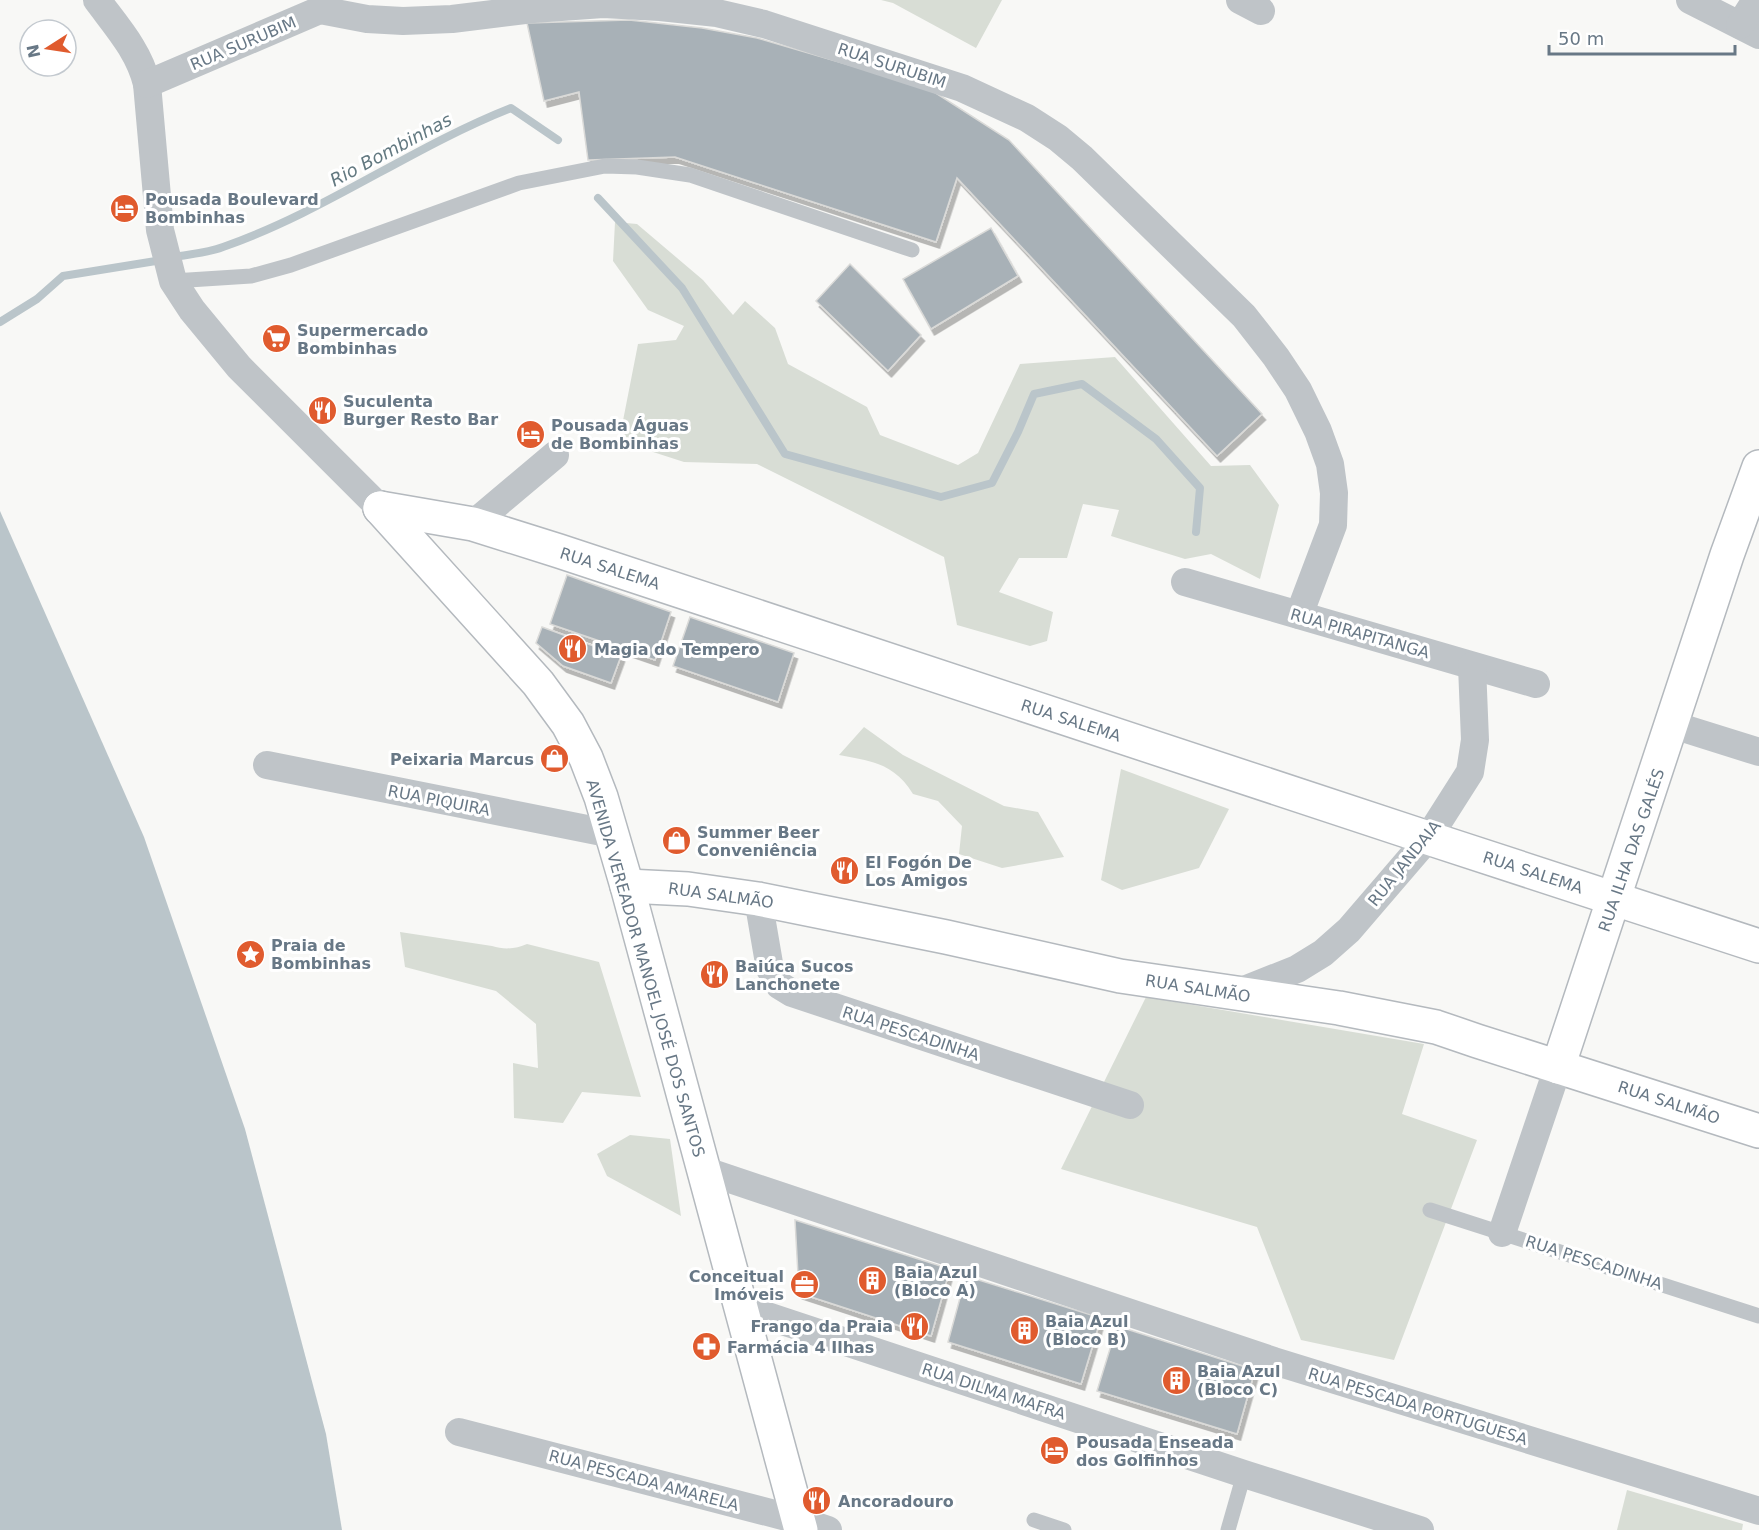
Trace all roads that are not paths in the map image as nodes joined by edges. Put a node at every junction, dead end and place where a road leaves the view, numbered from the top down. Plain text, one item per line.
1 (97, 0) edge
2 (1690, 0) edge
3 (1756, 0) edge
4 (1750, 30) edge
5 (147, 84) junction
6 (912, 250) dead end
7 (173, 278) junction
8 (555, 455) dead end
9 (1759, 467) edge
10 (380, 508) junction
11 (473, 524) junction
12 (1185, 582) dead end
13 (1299, 615) junction
14 (1472, 666) junction
15 (1536, 684) dead end
16 (1673, 725) junction
17 (1759, 752) edge
18 (267, 765) dead end
19 (612, 834) junction
20 (1428, 838) junction
21 (627, 886) junction
22 (1615, 898) junction
23 (758, 899) junction
24 (1759, 946) edge
25 (1234, 994) junction
26 (1558, 1066) junction
27 (1130, 1105) dead end
28 (1759, 1131) edge
29 (703, 1170) junction
30 (1430, 1210) dead end
31 (1502, 1233) junction
32 (740, 1307) junction
33 (1759, 1316) edge
34 (459, 1432) dead end
35 (1244, 1474) junction
36 (1759, 1511) edge
37 (1034, 1520) dead end
38 (809, 1527) edge
39 (1064, 1530) edge
40 (1228, 1530) edge
41 (1420, 1530) edge

1 - 5 street, AVENIDA VEREADOR MANOEL JOSÉ DOS SANTOS
2 - 4 street
3 - 4 street
5 - 7 street, AVENIDA VEREADOR MANOEL JOSÉ DOS SANTOS
5 - 13 street, RUA SURUBIM
6 - 7 lane
7 - 10 street, AVENIDA VEREADOR MANOEL JOSÉ DOS SANTOS
8 - 11 street
9 - 16 main road, RUA ILHA DAS GALÉS
10 - 11 main road, RUA SALEMA
10 - 19 main road, AVENIDA VEREADOR MANOEL JOSÉ DOS SANTOS
11 - 20 main road, RUA SALEMA
12 - 13 street, RUA PIRAPITANGA
13 - 14 street, RUA PIRAPITANGA
14 - 15 street, RUA PIRAPITANGA
14 - 20 street, RUA JANDAIA
16 - 17 street
16 - 22 main road, RUA ILHA DAS GALÉS
18 - 19 street, RUA PIQUIRA
19 - 21 main road, AVENIDA VEREADOR MANOEL JOSÉ DOS SANTOS
20 - 22 main road, RUA SALEMA
20 - 25 street, RUA JANDAIA
21 - 23 main road, RUA SALMÃO
21 - 29 main road, AVENIDA VEREADOR MANOEL JOSÉ DOS SANTOS
22 - 24 main road, RUA SALEMA
22 - 26 main road, RUA ILHA DAS GALÉS
23 - 25 main road, RUA SALMÃO
23 - 27 street, RUA PESCADINHA
25 - 26 main road, RUA SALMÃO
26 - 28 main road, RUA SALMÃO
26 - 31 street, RUA ILHA DAS GALÉS
29 - 32 main road, AVENIDA VEREADOR MANOEL JOSÉ DOS SANTOS
29 - 36 street, RUA PESCADA PORTUGUESA
30 - 31 lane, RUA PESCADINHA
31 - 33 lane, RUA PESCADINHA
32 - 35 street, RUA DILMA MAFRA
32 - 38 main road, AVENIDA VEREADOR MANOEL JOSÉ DOS SANTOS
34 - 38 street, RUA PESCADA AMARELA
35 - 40 lane
35 - 41 street, RUA DILMA MAFRA
37 - 39 lane

